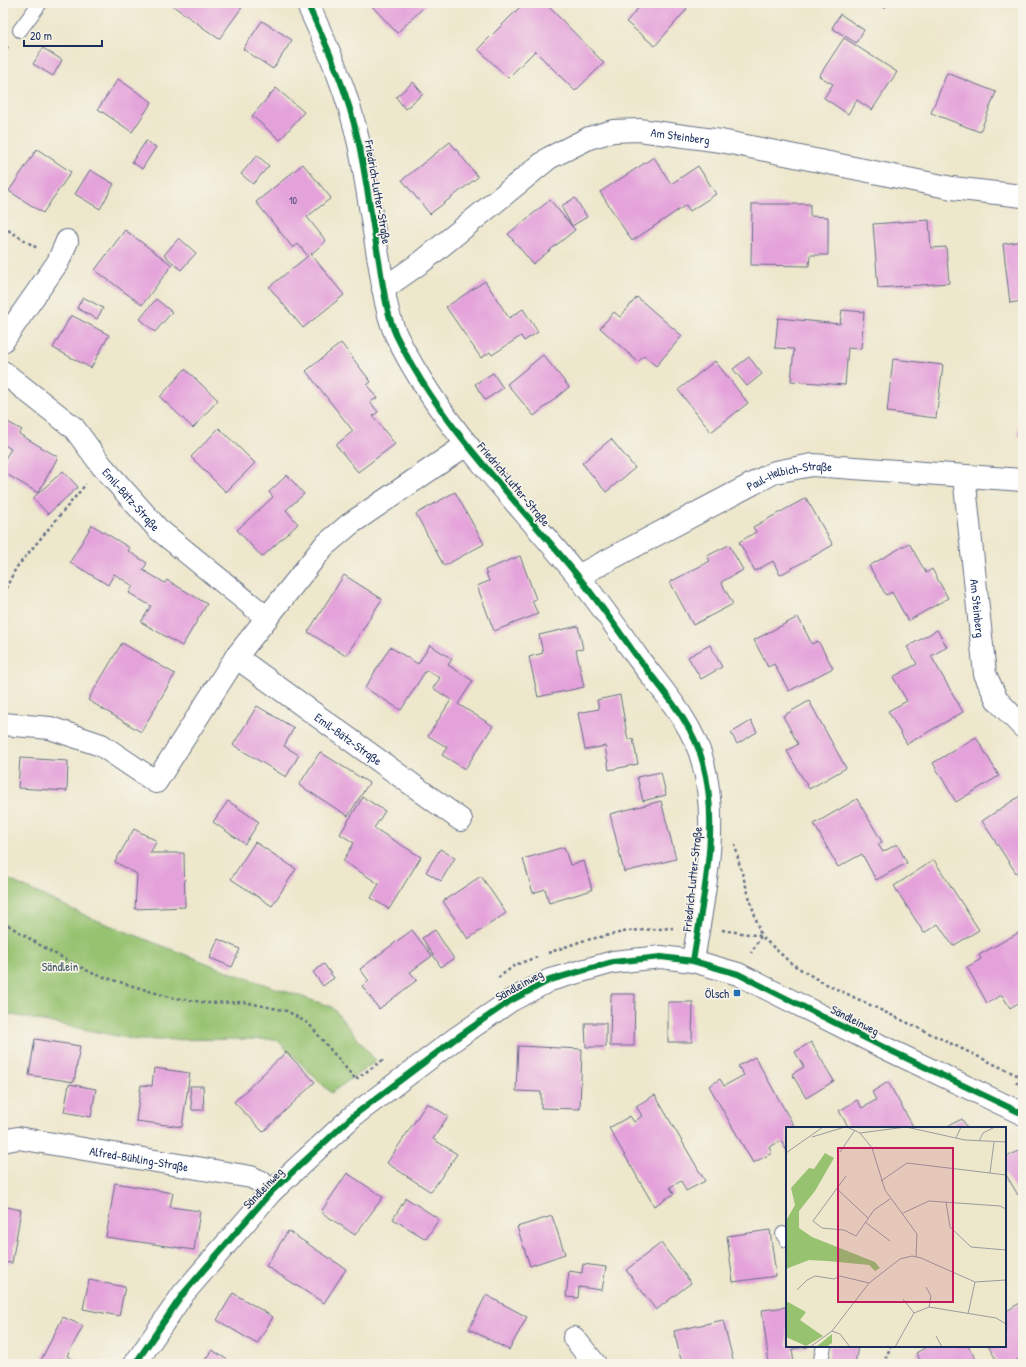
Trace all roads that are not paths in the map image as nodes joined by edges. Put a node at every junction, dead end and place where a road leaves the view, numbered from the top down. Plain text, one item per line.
1 (40, 3) edge
2 (307, 3) edge
3 (20, 30) dead end
4 (1023, 196) edge
5 (68, 241) road end
6 (383, 289) junction
7 (3, 341) edge
8 (3, 372) edge
9 (466, 445) junction
10 (964, 476) junction
11 (1023, 480) edge
12 (578, 576) junction
13 (268, 618) junction
14 (236, 657) junction
15 (3, 724) edge
16 (1023, 727) edge
17 (461, 820) dead end
18 (693, 961) junction
19 (1023, 1114) edge
20 (3, 1141) edge
21 (271, 1192) junction
22 (574, 1338) dead end
23 (824, 1347) edge
24 (136, 1364) edge
25 (595, 1364) edge
26 (820, 1364) edge

1 - 3 lane
2 - 6 street, Friedrich-Lutter-Straße
4 - 6 street, Am Steinberg
5 - 7 street
6 - 9 street, Friedrich-Lutter-Straße
8 - 13 street, Emil-Bätz-Straße
9 - 12 street, Friedrich-Lutter-Straße
9 - 13 street
10 - 11 street, Paul-Helbich-Straße
10 - 12 street, Paul-Helbich-Straße
10 - 16 street, Am Steinberg
12 - 18 street, Friedrich-Lutter-Straße
13 - 14 street
14 - 15 street
14 - 17 street, Emil-Bätz-Straße
18 - 19 street, Sändleinweg
18 - 21 street, Sändleinweg
20 - 21 street, Alfred-Bühling-Straße
21 - 24 street, Sändleinweg
22 - 25 street
23 - 26 lane

